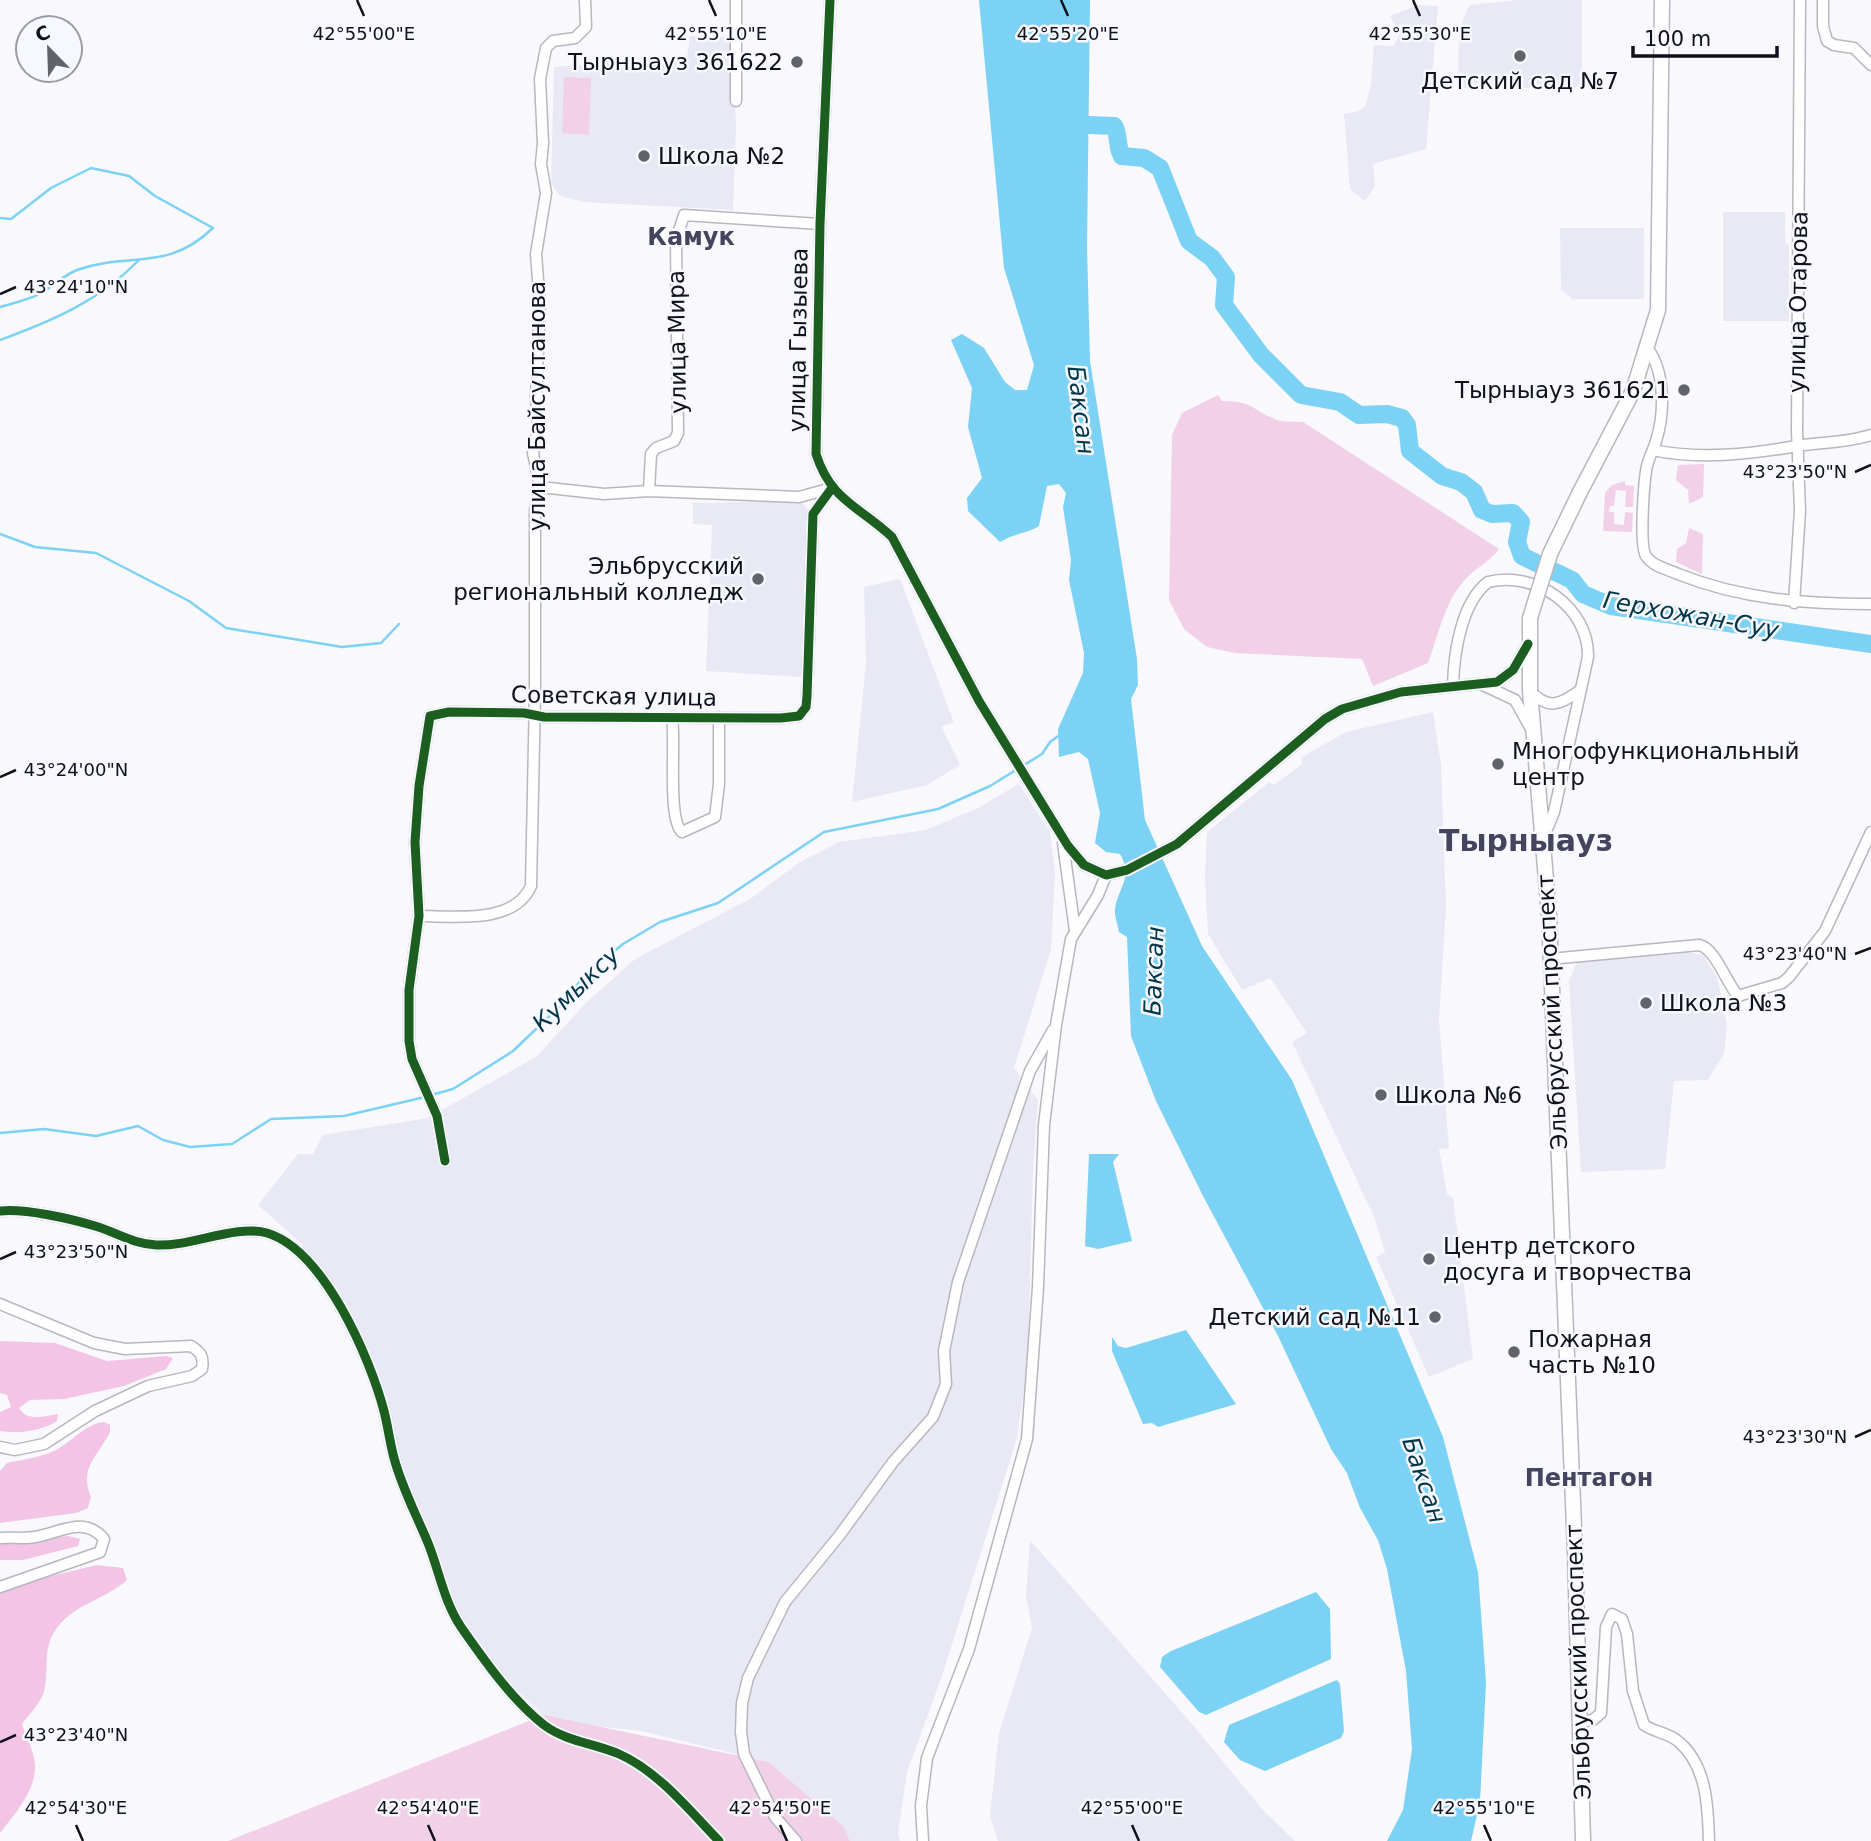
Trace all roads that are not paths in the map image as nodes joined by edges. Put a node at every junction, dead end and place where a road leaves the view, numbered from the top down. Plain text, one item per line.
1 (585, 0) edge
2 (736, 0) edge
3 (830, 0) edge
4 (1662, 0) edge
5 (1800, 0) edge
6 (1823, 0) edge
7 (1871, 65) edge
8 (736, 101) dead end
9 (820, 224) junction
10 (1648, 349) junction
11 (1871, 435) edge
12 (1798, 446) junction
13 (1653, 450) junction
14 (540, 487) junction
15 (831, 488) junction
16 (649, 491) junction
17 (1794, 603) junction
18 (1871, 604) edge
19 (1528, 644) junction
20 (1453, 685) junction
21 (1483, 685) junction
22 (1530, 691) junction
23 (1580, 691) junction
24 (534, 717) junction
25 (672, 717) junction
26 (719, 717) junction
27 (1533, 732) junction
28 (1871, 832) edge
29 (1061, 836) junction
30 (1543, 839) junction
31 (1111, 875) junction
32 (419, 916) junction
33 (1076, 931) junction
34 (1550, 959) junction
35 (1056, 1025) junction
36 (445, 1161) dead end
37 (0, 1211) edge
38 (0, 1304) edge
39 (0, 1447) edge
40 (0, 1538) edge
41 (0, 1587) edge
42 (1579, 1722) junction
43 (719, 1841) edge
44 (796, 1841) edge
45 (923, 1841) edge
46 (1583, 1841) edge
47 (1709, 1841) edge

1 - 14 street, улица Байсултанова
2 - 8 street
3 - 9 street, улица Гызыева
4 - 10 main road, Эльбрусский проспект
5 - 12 street, улица Отарова
6 - 7 street
9 - 15 street, улица Гызыева
9 - 16 street, улица Мира
10 - 13 street
10 - 19 main road, Эльбрусский проспект, bridge
11 - 12 street
12 - 13 street
12 - 17 street, улица Отарова
13 - 17 street
14 - 16 street
14 - 24 street, улица Байсултанова
15 - 16 street
15 - 26 street, Советская улица
15 - 29 street
17 - 18 street
19 - 21 street
19 - 22 main road, Эльбрусский проспект
20 - 21 street
20 - 23 street
20 - 31 street
21 - 27 street
22 - 23 street
22 - 27 main road, Эльбрусский проспект
23 - 30 street
24 - 25 street, Советская улица
24 - 32 street, улица Байсултанова
24 - 32 street, Советская улица
25 - 26 street, Советская улица
25 - 26 street
27 - 30 main road, Эльбрусский проспект
28 - 34 street
29 - 31 street
29 - 33 street
30 - 34 main road, Эльбрусский проспект
31 - 33 street
32 - 36 street
33 - 35 street
34 - 42 main road, Эльбрусский проспект
35 - 44 street
35 - 45 street
37 - 43 street
38 - 39 street
40 - 41 street
42 - 46 main road, Эльбрусский проспект
42 - 47 street

